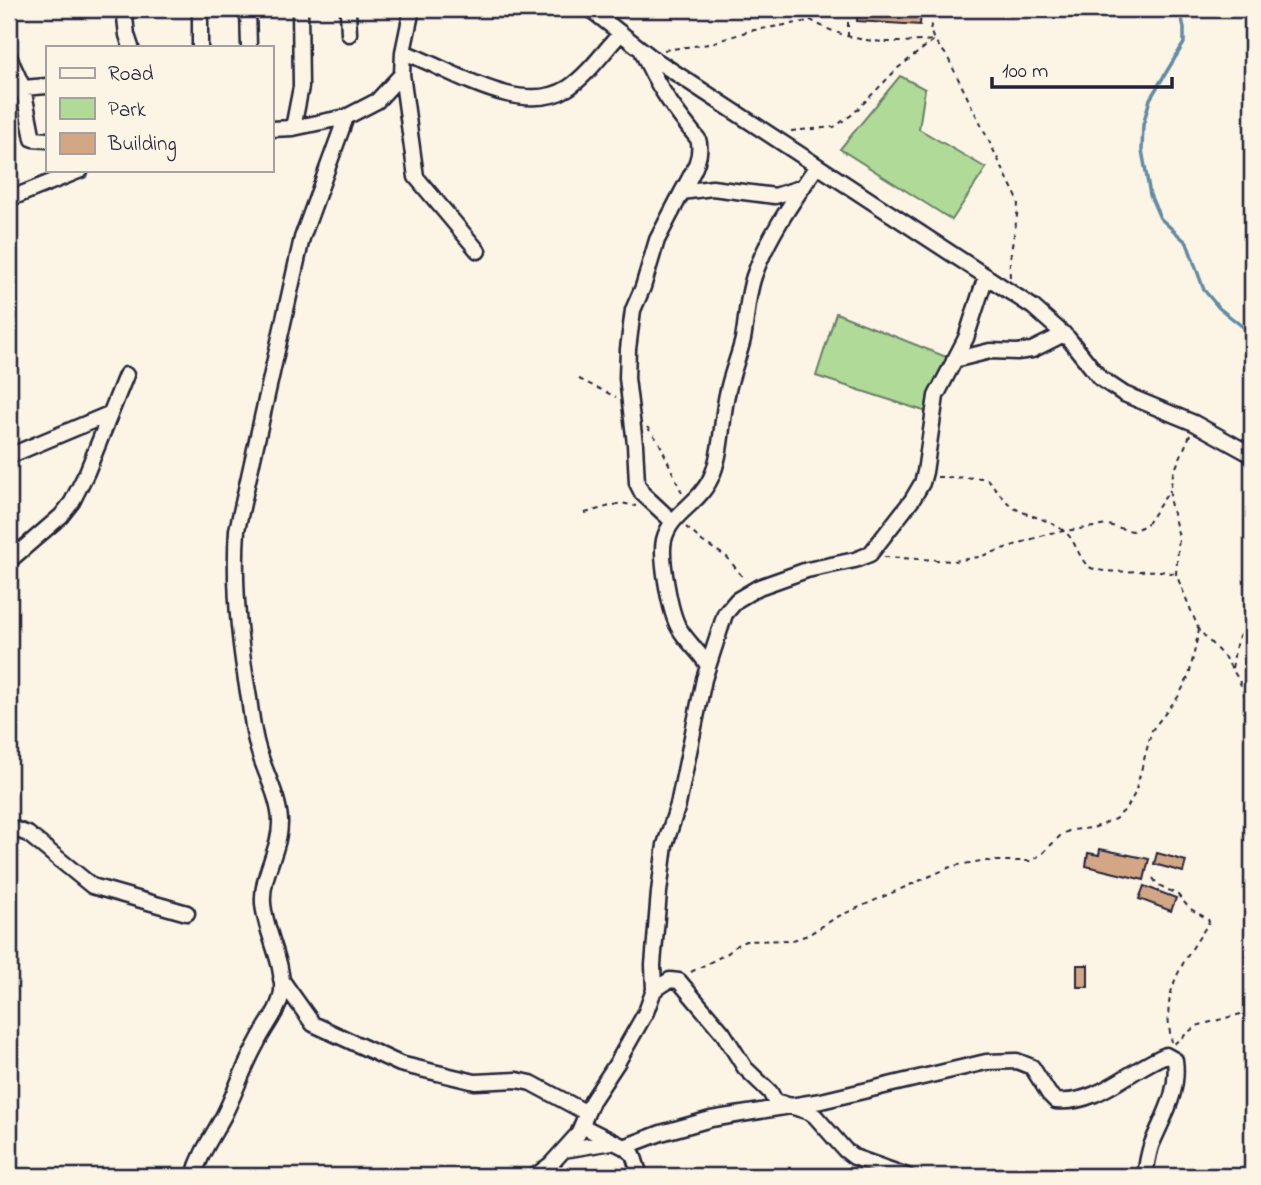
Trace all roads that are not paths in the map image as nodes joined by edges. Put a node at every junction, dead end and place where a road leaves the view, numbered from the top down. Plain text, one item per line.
1 (124, 9) edge
2 (200, 9) edge
3 (248, 9) edge
4 (300, 9) edge
5 (348, 9) edge
6 (412, 9) edge
7 (590, 9) edge
8 (621, 33) junction
9 (349, 34) dead end
10 (131, 46) edge
11 (200, 46) edge
12 (249, 46) edge
13 (642, 50) junction
14 (403, 52) junction
15 (9, 57) edge
16 (401, 74) junction
17 (46, 86) edge
18 (16, 90) edge
19 (346, 117) junction
20 (293, 128) junction
21 (273, 129) edge
22 (46, 140) edge
23 (817, 166) junction
24 (76, 172) edge
25 (803, 187) junction
26 (682, 192) junction
27 (9, 199) edge
28 (478, 251) dead end
29 (986, 276) junction
30 (1063, 334) junction
31 (954, 360) junction
32 (126, 375) dead end
33 (109, 414) junction
34 (1252, 455) edge
35 (9, 456) edge
36 (672, 521) junction
37 (9, 561) edge
38 (708, 666) junction
39 (9, 827) edge
40 (187, 913) dead end
41 (281, 979) junction
42 (654, 990) junction
43 (793, 1106) junction
44 (584, 1119) junction
45 (618, 1144) junction
46 (564, 1150) junction
47 (194, 1176) edge
48 (535, 1176) edge
49 (640, 1176) edge
50 (907, 1176) edge
51 (1145, 1176) edge

1 - 10 street
2 - 11 street
3 - 12 street
4 - 20 street
5 - 9 street
6 - 14 street
7 - 8 street
8 - 13 street
8 - 14 street
13 - 23 street
13 - 26 street
14 - 16 street
15 - 18 street
16 - 19 street
16 - 28 street
17 - 18 street
18 - 22 street
19 - 20 street
19 - 41 street
20 - 21 street
23 - 25 street
23 - 29 street
24 - 27 street
25 - 26 street
25 - 36 street
26 - 36 street
29 - 30 street
29 - 31 street
30 - 31 street
30 - 34 street
31 - 38 street
32 - 33 street
33 - 35 street
33 - 37 street
36 - 38 street
38 - 42 street
39 - 40 street
41 - 44 street
41 - 47 street
42 - 43 street
42 - 44 street
43 - 45 street
43 - 50 street
43 - 51 street
44 - 45 street
44 - 46 street
45 - 46 street
45 - 49 street
46 - 48 street

